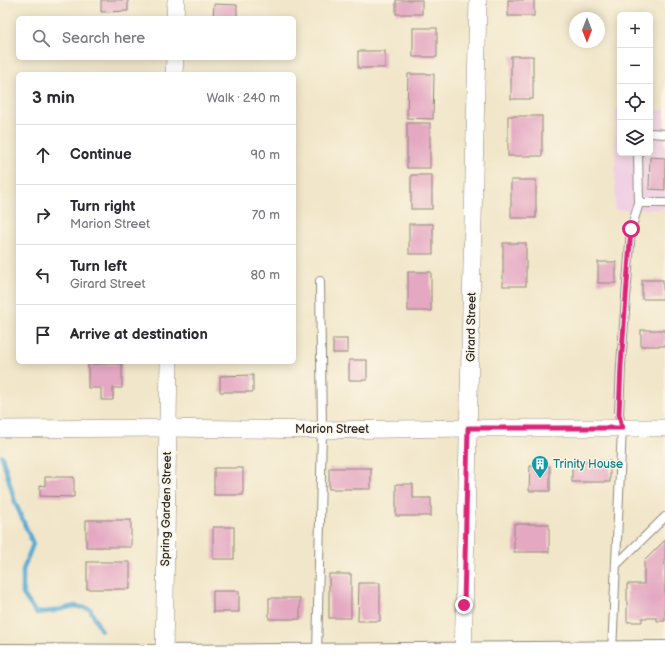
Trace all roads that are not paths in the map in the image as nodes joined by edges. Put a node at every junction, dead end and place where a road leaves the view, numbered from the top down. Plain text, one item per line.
1 (176, 0) edge
2 (478, 0) edge
3 (176, 16) edge
4 (175, 60) edge
5 (174, 72) edge
6 (653, 133) edge
7 (665, 134) edge
8 (638, 156) edge
9 (639, 203) junction
10 (665, 203) edge
11 (320, 281) dead end
12 (169, 364) edge
13 (0, 428) edge
14 (168, 428) junction
15 (468, 428) junction
16 (622, 428) junction
17 (665, 428) edge
18 (322, 430) junction
19 (665, 517) edge
20 (616, 565) junction
21 (612, 652) junction
22 (665, 652) edge
23 (0, 655) edge
24 (317, 655) junction
25 (164, 656) junction
26 (463, 657) edge
27 (193, 658) edge
28 (267, 658) edge
29 (390, 658) edge

1 - 3 street
2 - 15 street, Girard Street
4 - 5 street
6 - 7 lane
8 - 9 lane
9 - 10 lane
9 - 16 lane
11 - 18 lane
12 - 14 street, Spring Garden Street
13 - 14 street, Marion Street
14 - 18 street, Marion Street
14 - 25 street, Spring Garden Street
15 - 16 street, Marion Street
15 - 18 street, Marion Street
15 - 26 street, Girard Street
16 - 17 street, Marion Street
16 - 20 lane
18 - 24 lane
19 - 20 lane
20 - 21 lane
21 - 22 street
21 - 26 street
23 - 25 street
24 - 28 street
24 - 29 street
25 - 27 street
26 - 29 street
27 - 28 street

